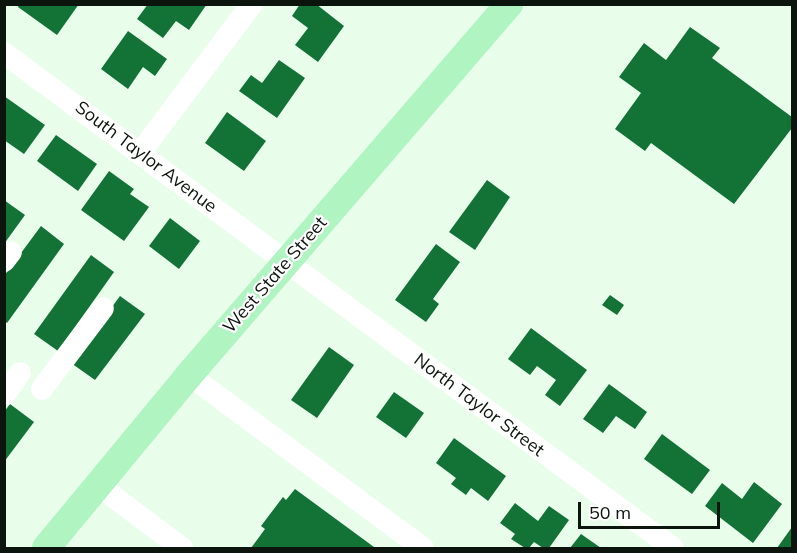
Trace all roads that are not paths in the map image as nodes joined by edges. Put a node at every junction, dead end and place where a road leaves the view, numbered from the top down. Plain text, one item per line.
1 (252, 4) edge
2 (509, 4) edge
3 (4, 53) edge
4 (140, 153) junction
5 (286, 262) junction
6 (103, 308) dead end
7 (20, 373) dead end
8 (189, 375) junction
9 (42, 389) dead end
10 (4, 395) edge
11 (99, 486) junction
12 (46, 549) edge
13 (182, 549) edge
14 (423, 549) edge
15 (673, 549) edge

1 - 4 street
2 - 5 main road, West State Street
3 - 4 street, South Taylor Avenue
4 - 5 street, South Taylor Avenue
5 - 8 main road, West State Street
5 - 15 street, North Taylor Street
6 - 9 street
7 - 10 street
8 - 11 main road, West State Street
8 - 14 street
11 - 12 main road, West State Street
11 - 13 street

